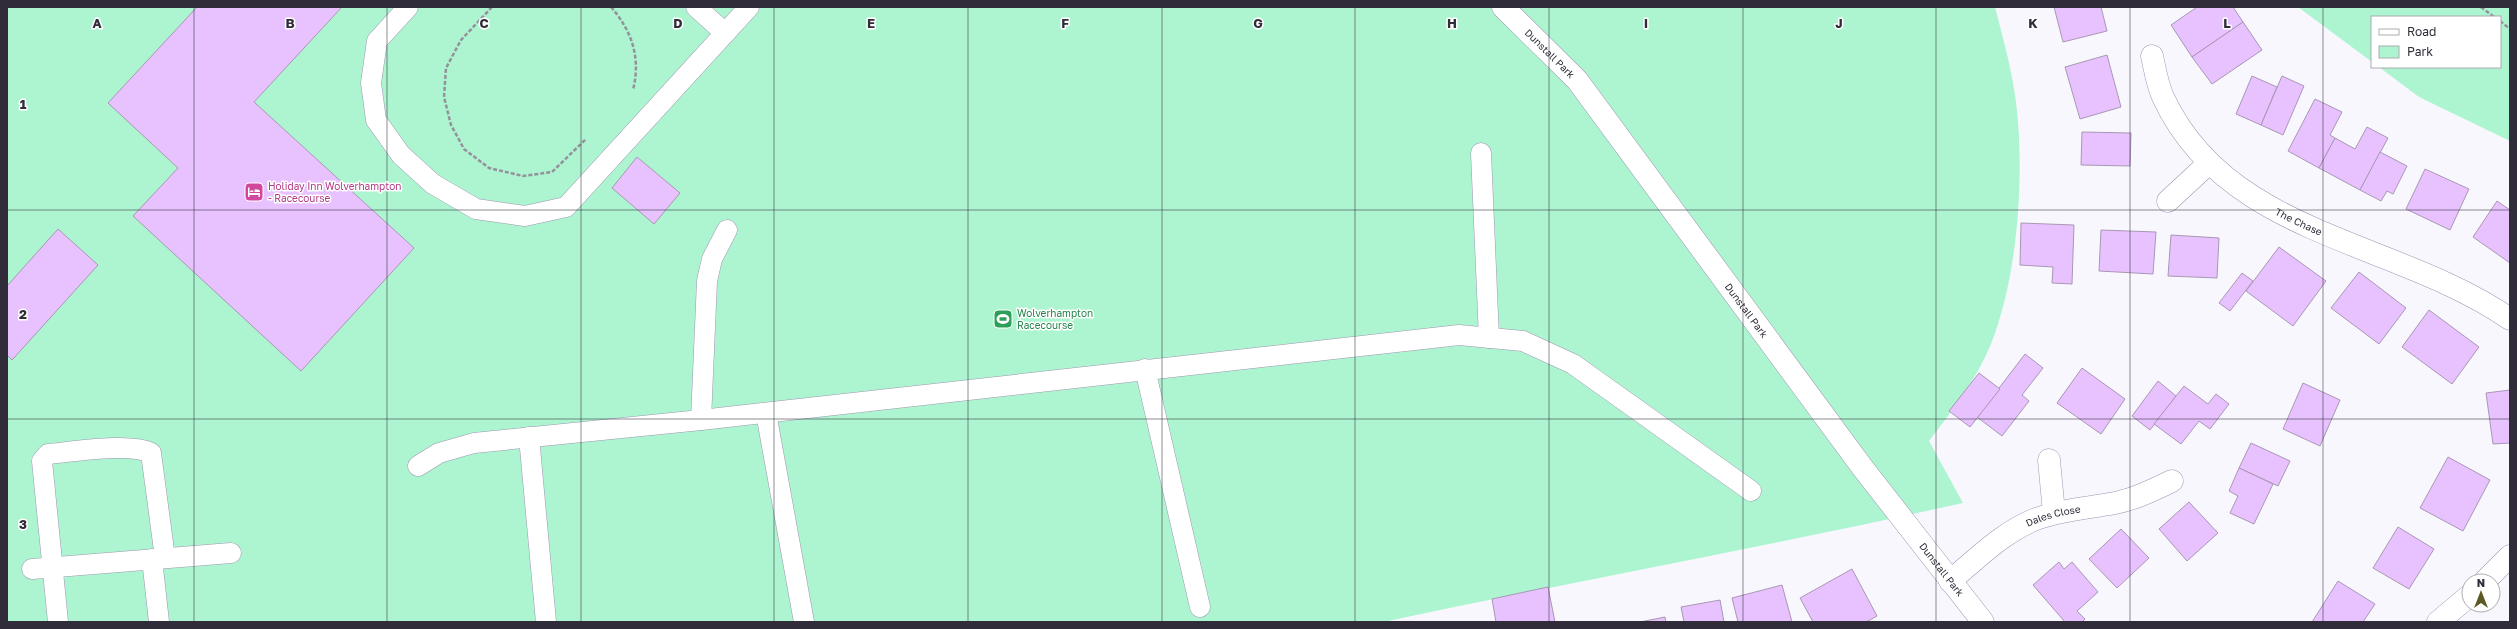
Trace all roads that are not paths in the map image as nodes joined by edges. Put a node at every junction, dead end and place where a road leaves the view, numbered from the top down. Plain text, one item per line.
1 (408, 7) edge
2 (696, 7) edge
3 (749, 7) edge
4 (1502, 7) edge
5 (725, 33) junction
6 (2152, 56) dead end
7 (1481, 153) dead end
8 (2209, 163) junction
9 (2168, 201) dead end
10 (727, 230) dead end
11 (2510, 319) edge
12 (1489, 338) junction
13 (1145, 369) junction
14 (766, 413) junction
15 (701, 420) junction
16 (530, 437) junction
17 (2049, 460) dead end
18 (418, 466) dead end
19 (2172, 481) dead end
20 (1750, 491) dead end
21 (2054, 513) junction
22 (231, 553) dead end
23 (2510, 557) edge
24 (159, 559) junction
25 (54, 567) junction
26 (32, 569) dead end
27 (2493, 573) edge
28 (1950, 581) junction
29 (2461, 603) edge
30 (1200, 607) dead end
31 (58, 622) edge
32 (159, 622) edge
33 (546, 622) edge
34 (804, 622) edge
35 (1983, 622) edge
36 (2438, 622) edge

1 - 5 lane
2 - 5 lane
3 - 5 lane
4 - 28 street, Dunstall Park
6 - 8 street, The Chase
7 - 12 lane
8 - 9 street
8 - 11 street, The Chase
10 - 15 lane
12 - 13 lane
12 - 20 lane
13 - 14 lane
13 - 30 lane
14 - 15 lane
14 - 34 lane
15 - 16 lane
16 - 18 lane
16 - 33 lane
17 - 21 street
19 - 21 street, Dales Close
21 - 28 street, Dales Close
22 - 24 lane
23 - 27 street
24 - 25 lane
24 - 25 lane
24 - 32 lane
25 - 26 lane
25 - 31 lane
28 - 35 street, Dunstall Park
29 - 36 street

